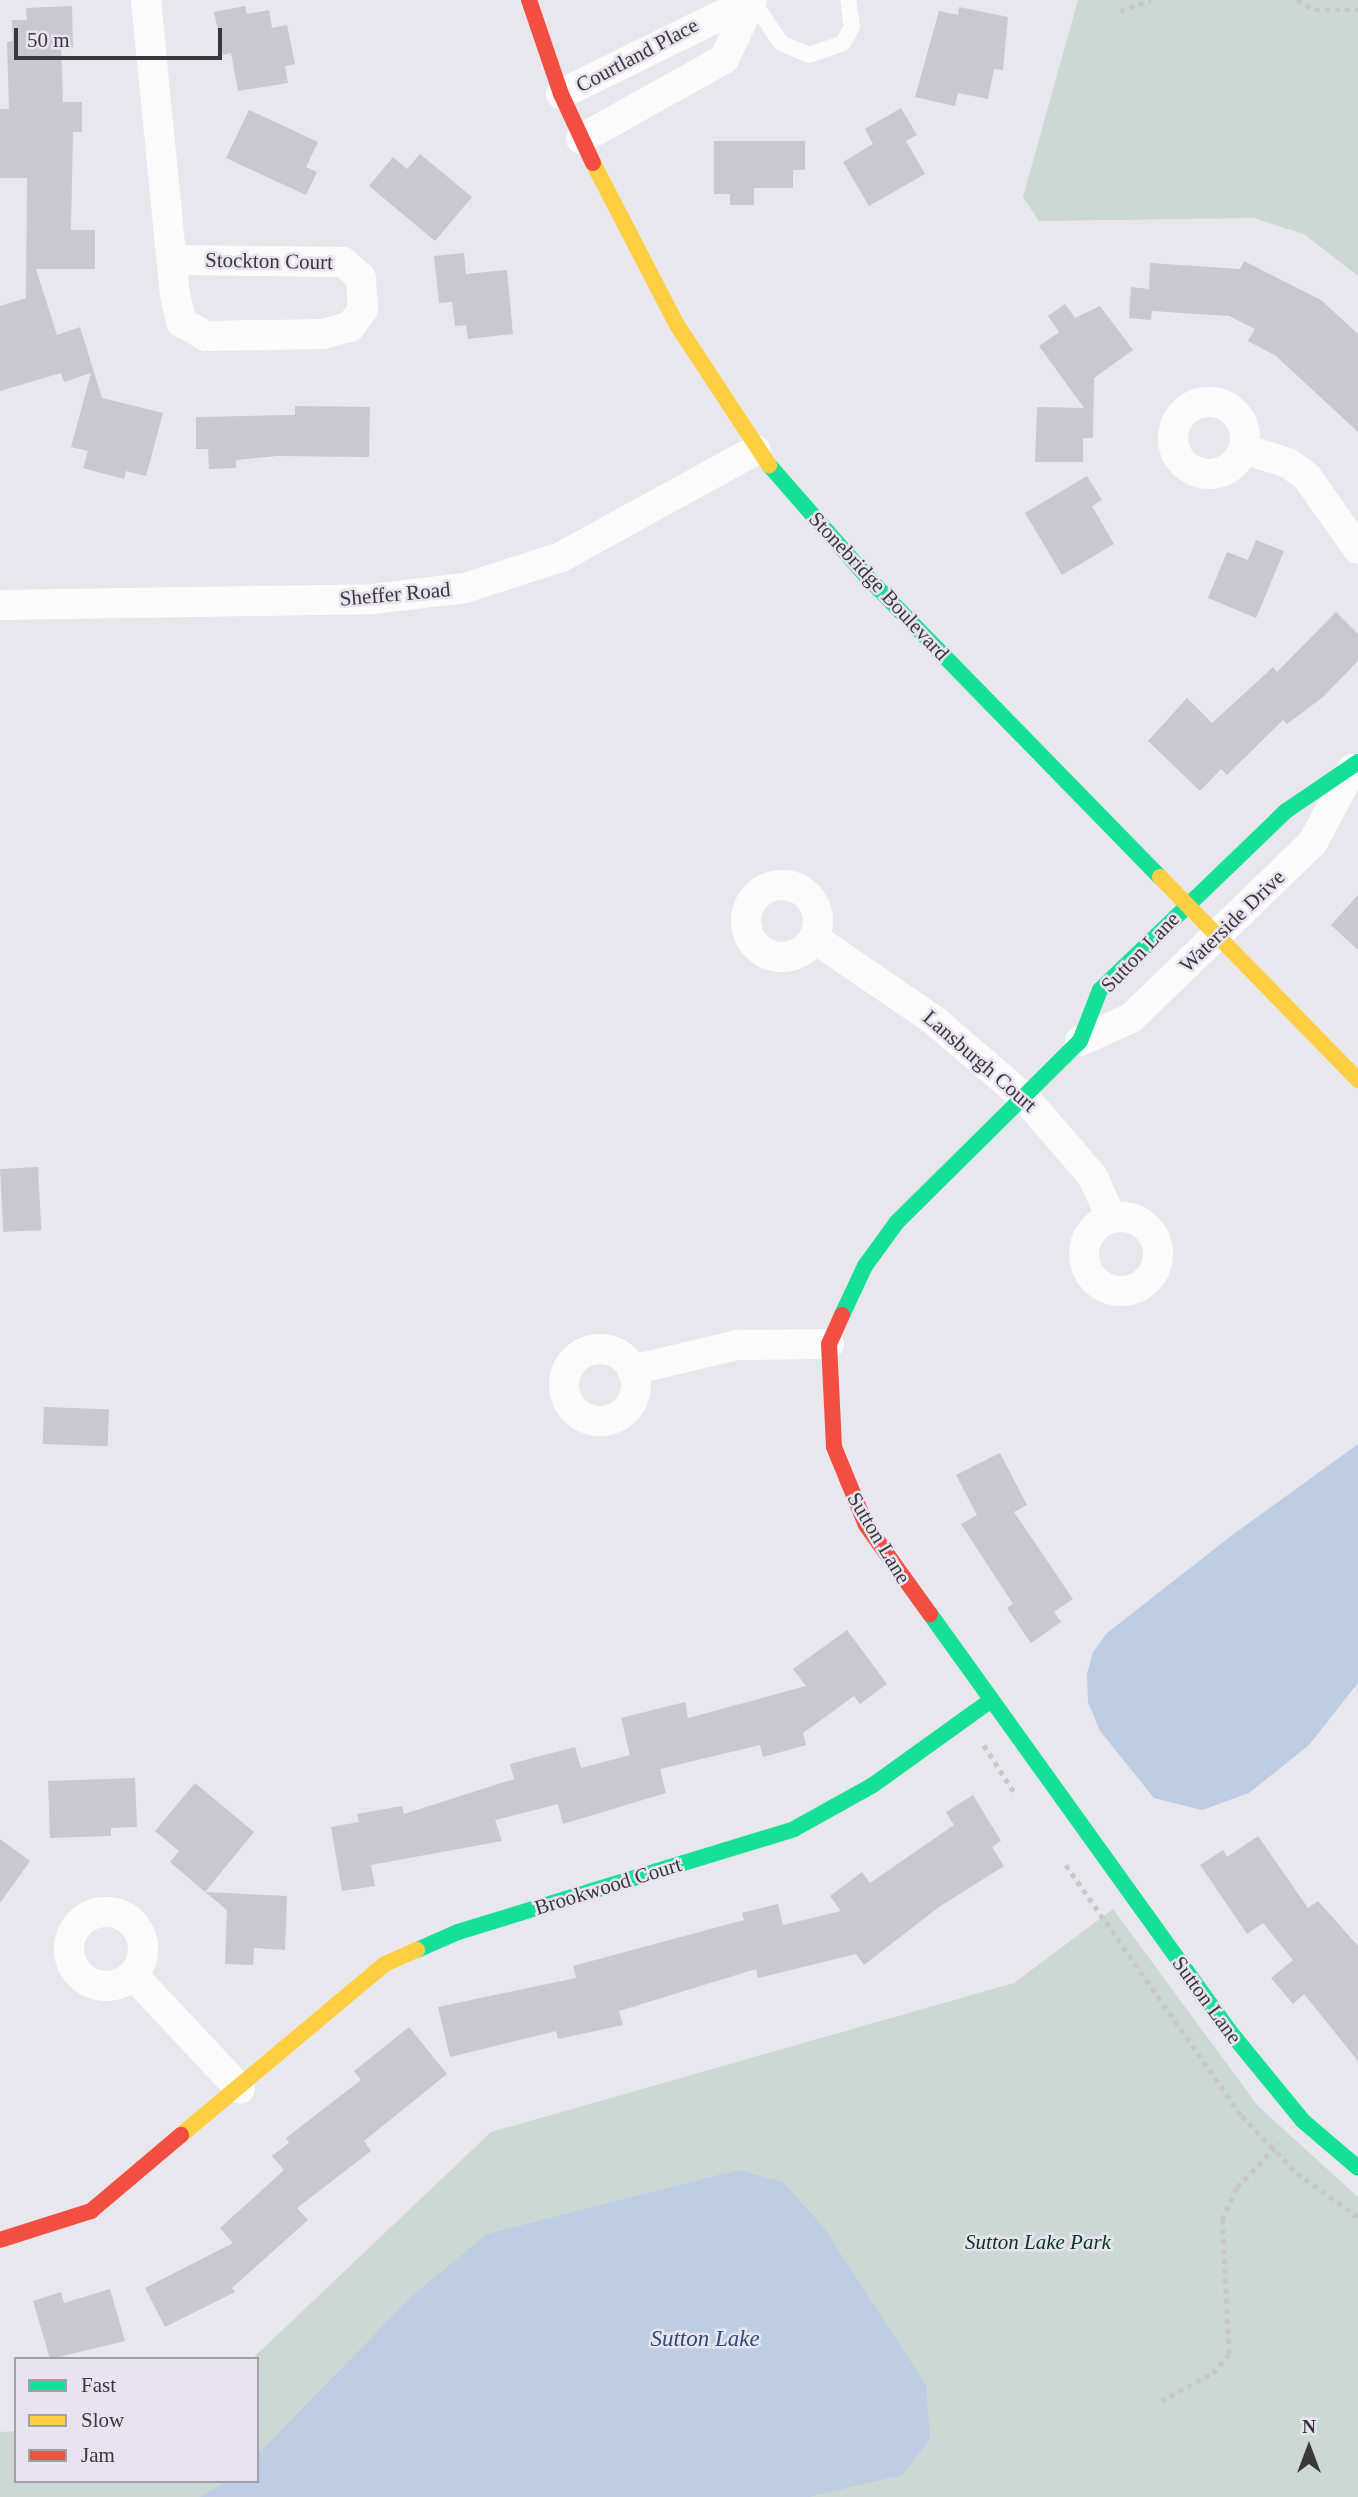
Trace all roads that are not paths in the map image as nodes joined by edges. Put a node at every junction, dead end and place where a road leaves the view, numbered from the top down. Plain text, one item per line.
1 (146, 0) edge
2 (529, 0) edge
3 (752, 0) edge
4 (848, 0) edge
5 (561, 94) junction
6 (581, 139) junction
7 (173, 260) junction
8 (1244, 449) dead end
9 (756, 450) junction
10 (1358, 549) edge
11 (0, 605) edge
12 (1355, 766) edge
13 (1184, 907) junction
14 (814, 938) dead end
15 (1215, 939) junction
16 (1080, 1041) junction
17 (1358, 1080) edge
18 (1027, 1099) junction
19 (1111, 1217) dead end
20 (828, 1344) junction
21 (632, 1370) dead end
22 (990, 1701) junction
23 (133, 1975) dead end
24 (240, 2090) junction
25 (1358, 2168) edge
26 (0, 2240) edge

1 - 7 street, Stockton Court
2 - 5 street, Stonebridge Boulevard
3 - 4 lane
3 - 5 street, Courtland Place
3 - 6 street, Courtland Place
5 - 6 street, Stonebridge Boulevard
6 - 9 street, Stonebridge Boulevard
7 - 7 street, Stockton Court
8 - 10 street
9 - 11 street, Sheffer Road
9 - 13 street, Stonebridge Boulevard
12 - 13 street, Sutton Lane
12 - 15 street, Waterside Drive
13 - 15 street, Stonebridge Boulevard
13 - 16 street, Sutton Lane
14 - 18 street, Lansburgh Court
15 - 16 street, Waterside Drive
15 - 17 street, Stonebridge Boulevard
16 - 18 street, Sutton Lane
18 - 19 street, Lansburgh Court
18 - 20 street, Sutton Lane
20 - 21 street
20 - 22 street, Sutton Lane
22 - 24 street, Brookwood Court
22 - 25 street, Sutton Lane
23 - 24 street
24 - 26 street, Brookwood Court

